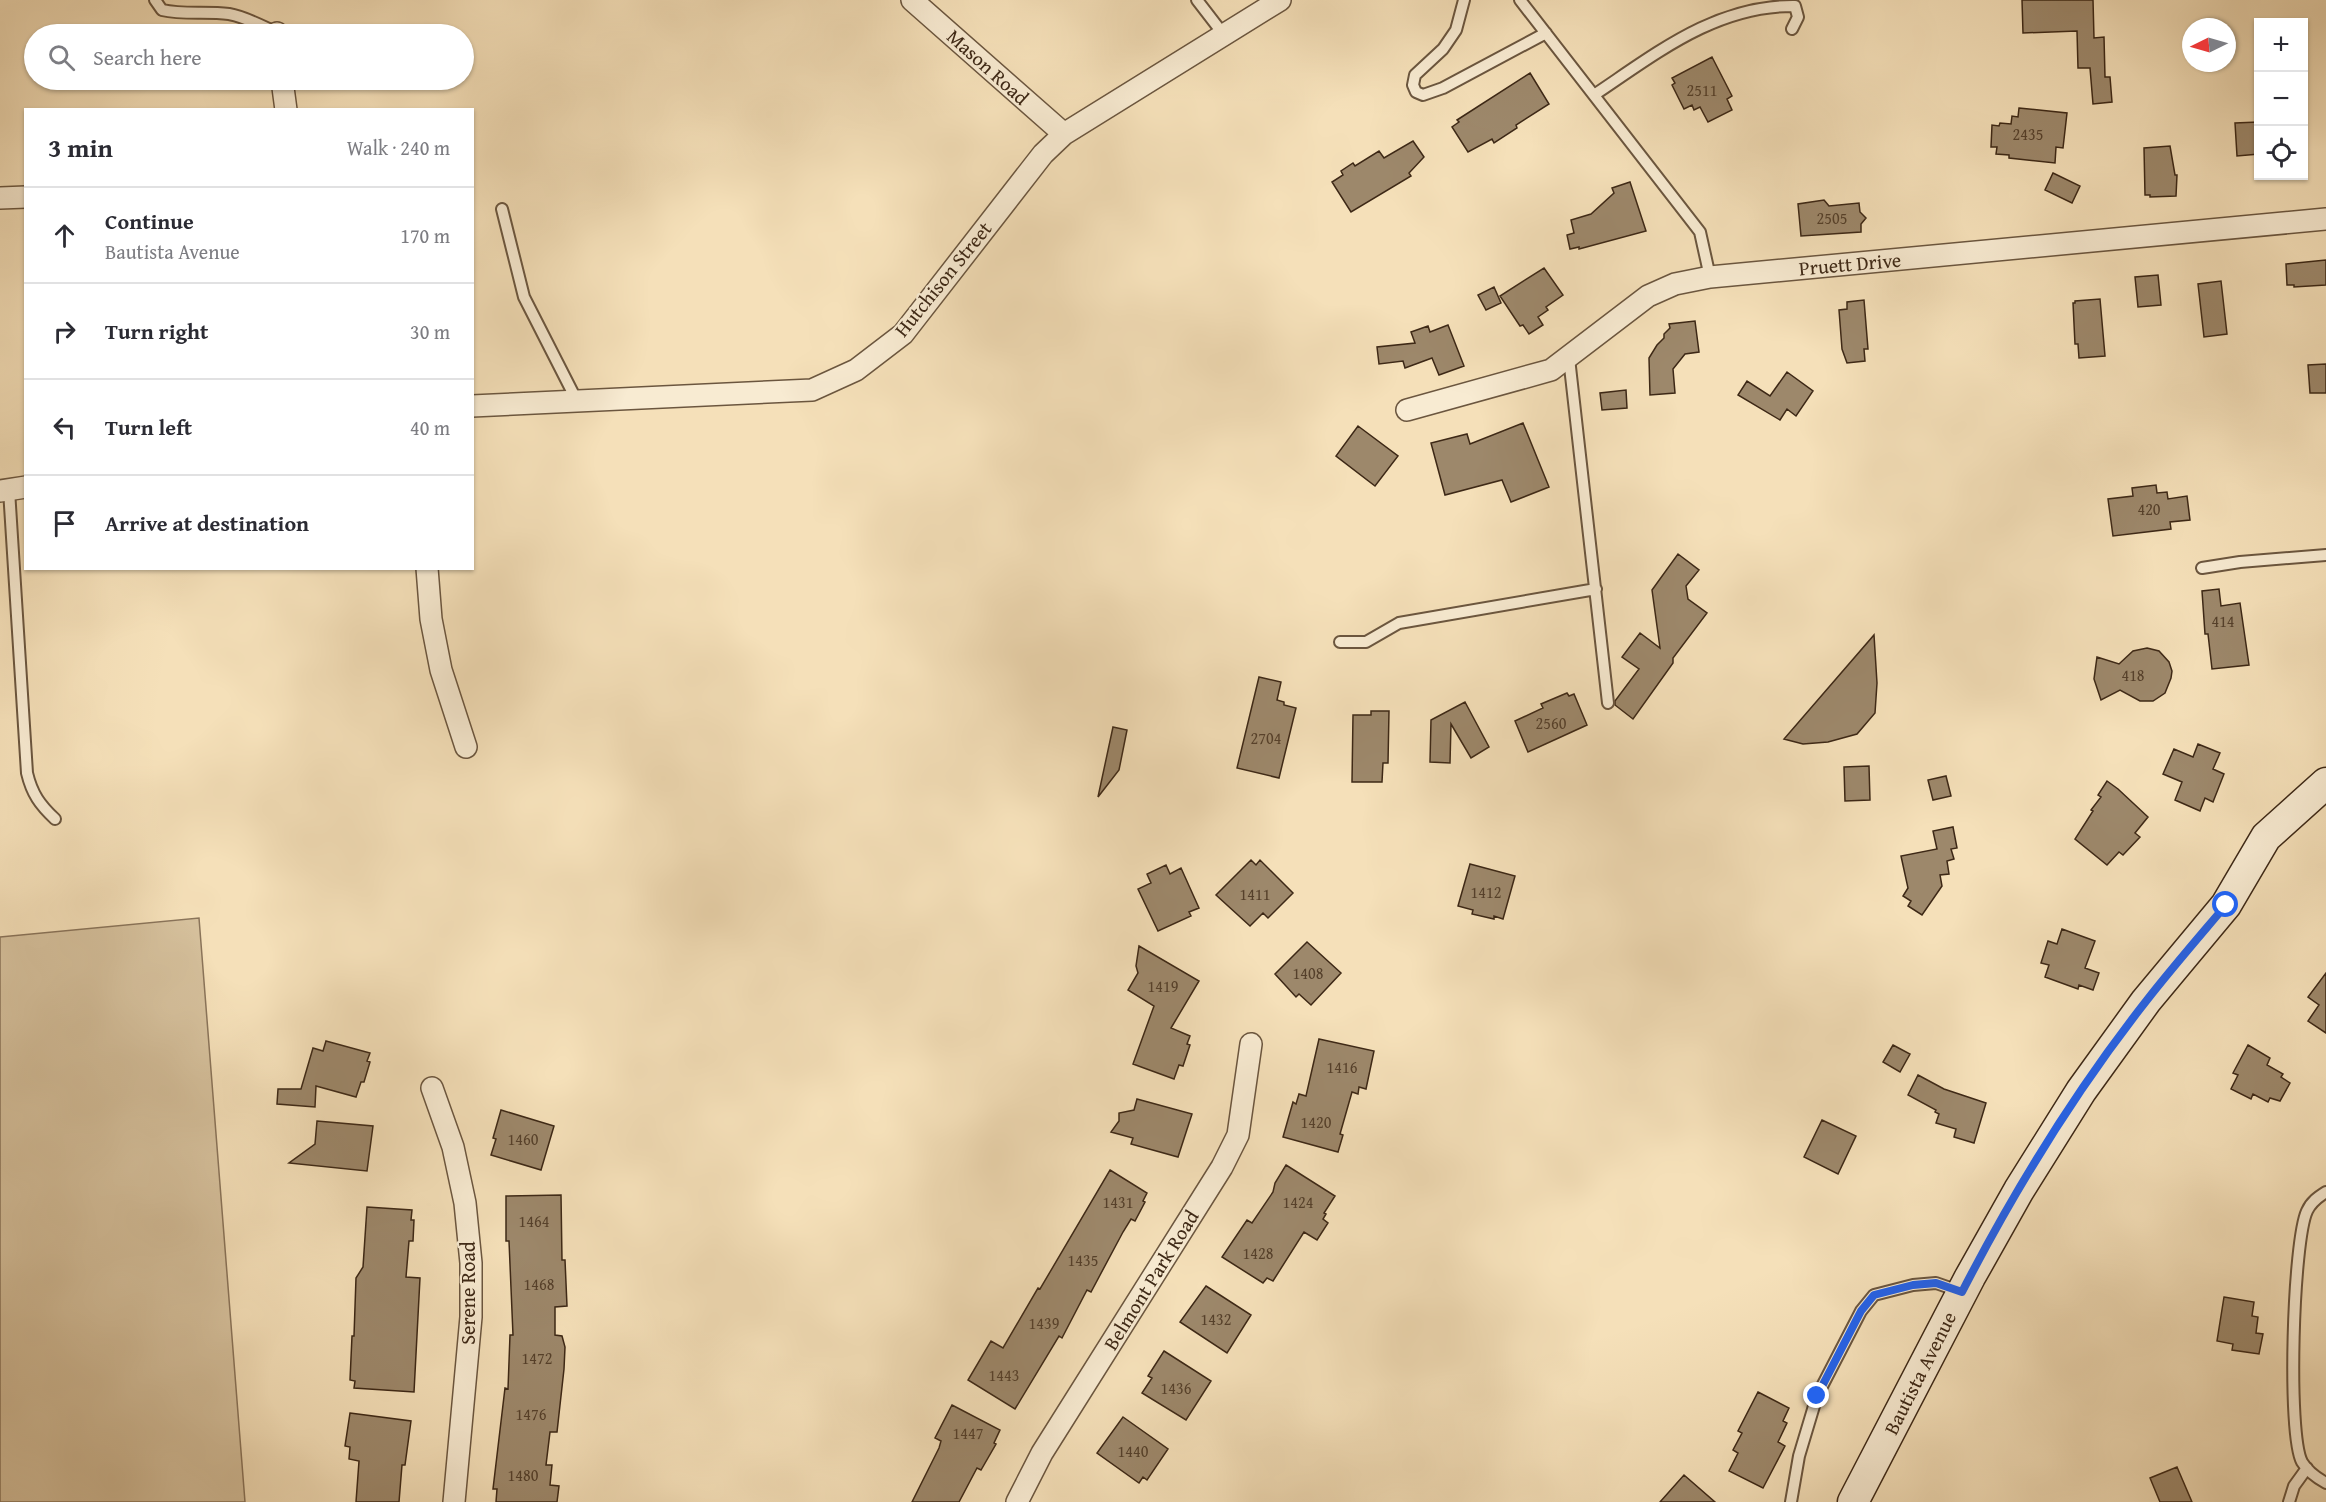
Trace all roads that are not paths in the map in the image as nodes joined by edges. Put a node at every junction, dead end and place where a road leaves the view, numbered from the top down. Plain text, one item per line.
1 (155, 0) edge
2 (912, 0) edge
3 (1197, 0) edge
4 (1280, 0) edge
5 (1464, 0) edge
6 (1520, 0) edge
7 (254, 24) edge
8 (1792, 29) dead end
9 (1546, 33) junction
10 (1224, 35) junction
11 (283, 90) edge
12 (1594, 95) junction
13 (286, 108) edge
14 (1064, 134) junction
15 (24, 197) edge
16 (0, 198) edge
17 (502, 208) dead end
18 (2326, 219) edge
19 (1710, 277) junction
20 (1569, 358) junction
21 (577, 401) junction
22 (474, 406) edge
23 (1407, 410) dead end
24 (12, 489) edge
25 (2326, 555) edge
26 (2202, 568) dead end
27 (427, 570) edge
28 (1596, 589) junction
29 (1340, 642) dead end
30 (1608, 703) dead end
31 (466, 747) dead end
32 (2326, 783) edge
33 (56, 819) dead end
34 (1251, 1044) dead end
35 (432, 1088) dead end
36 (2326, 1191) edge
37 (1962, 1292) junction
38 (2307, 1468) junction
39 (2326, 1483) edge
40 (454, 1502) edge
41 (1017, 1502) edge
42 (1791, 1502) edge
43 (1853, 1502) edge
44 (2289, 1502) edge

1 - 7 lane
2 - 14 street, Mason Road
3 - 10 lane
4 - 10 street, Hutchison Street
5 - 9 lane
6 - 9 lane
8 - 12 lane
9 - 12 lane
10 - 14 street, Hutchison Street
11 - 13 street
12 - 19 lane
14 - 21 street, Hutchison Street
15 - 16 street
17 - 21 lane
18 - 19 street, Pruett Drive
19 - 20 street, Pruett Drive
20 - 23 street, Pruett Drive
20 - 28 lane
21 - 22 street, Hutchison Street
24 - 33 lane
25 - 26 lane
27 - 31 street
28 - 29 lane
28 - 30 lane
32 - 37 street, Bautista Avenue
34 - 41 street, Belmont Park Road
35 - 40 street, Serene Road
36 - 38 lane
37 - 42 lane
37 - 43 street, Bautista Avenue
38 - 39 lane
38 - 44 lane

